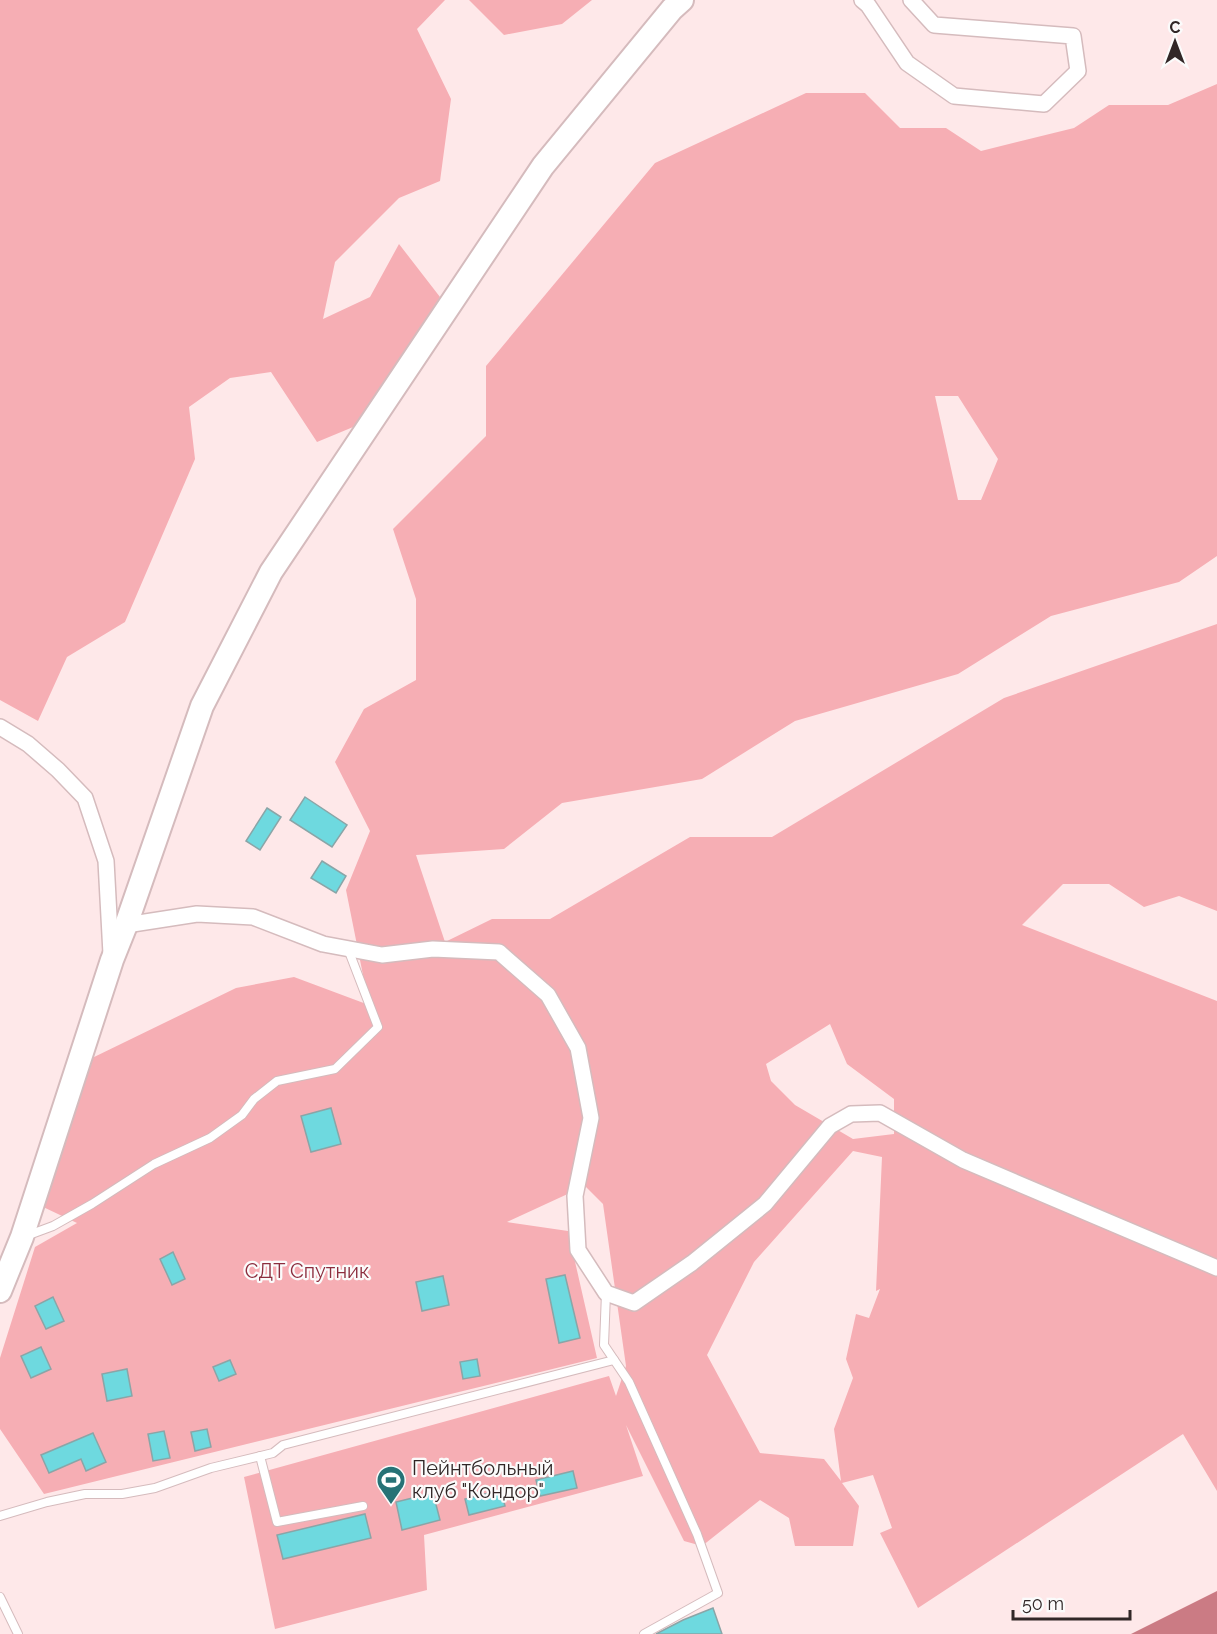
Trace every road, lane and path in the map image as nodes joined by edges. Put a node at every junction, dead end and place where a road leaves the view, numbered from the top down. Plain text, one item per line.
1 (682, 0) edge
2 (862, 0) edge
3 (911, 0) edge
4 (0, 727) edge
5 (126, 926) junction
6 (348, 949) junction
7 (112, 960) junction
8 (22, 1237) junction
9 (1217, 1268) edge
10 (0, 1291) edge
11 (606, 1293) junction
12 (614, 1360) junction
13 (260, 1456) junction
14 (363, 1506) dead end
15 (0, 1516) edge
16 (0, 1597) edge
17 (18, 1634) edge
18 (644, 1634) edge

1 - 5 main road
2 - 3 street
4 - 7 street
5 - 6 street
5 - 7 main road
6 - 8 lane
6 - 11 street
7 - 8 main road
8 - 10 main road
9 - 11 street
11 - 12 lane
12 - 13 lane
12 - 18 lane
13 - 14 lane
13 - 15 lane
16 - 17 lane

